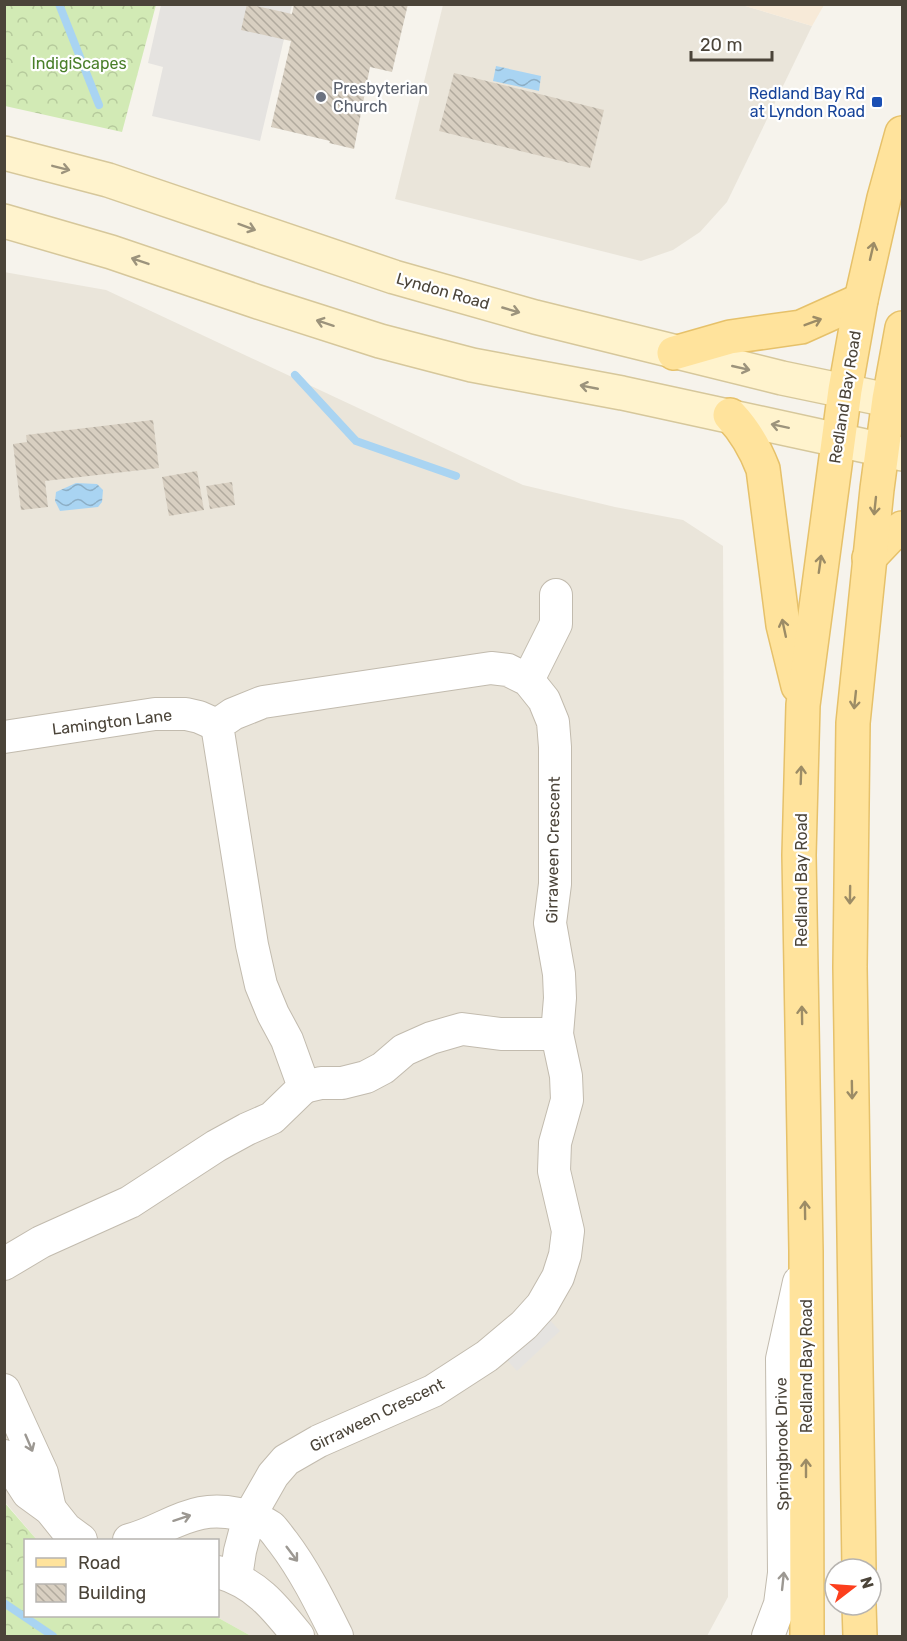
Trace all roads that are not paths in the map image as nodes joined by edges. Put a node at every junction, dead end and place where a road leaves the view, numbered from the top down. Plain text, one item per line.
1 (903, 133) edge
2 (4, 153) edge
3 (4, 221) edge
4 (861, 300) junction
5 (903, 328) edge
6 (674, 352) junction
7 (844, 390) junction
8 (896, 401) edge
9 (730, 415) junction
10 (837, 440) junction
11 (893, 451) edge
12 (903, 528) edge
13 (869, 558) junction
14 (556, 595) dead end
15 (528, 680) junction
16 (803, 705) junction
17 (217, 725) junction
18 (4, 737) edge
19 (557, 1034) junction
20 (304, 1087) junction
21 (806, 1251) junction
22 (4, 1264) edge
23 (4, 1390) edge
24 (4, 1456) edge
25 (50, 1509) junction
26 (249, 1517) junction
27 (80, 1539) edge
28 (134, 1539) edge
29 (859, 1557) edge
30 (227, 1575) edge
31 (859, 1617) edge
32 (298, 1636) edge
33 (337, 1636) edge
34 (768, 1636) edge
35 (807, 1636) edge
36 (860, 1636) edge

4 -> 1 main road, Redland Bay Road
2 -> 6 main road, Lyndon Road
9 -> 3 main road
6 -> 4 main road
4 - 7 main road, Redland Bay Road
5 - 8 main road
6 -> 7 main road, Lyndon Road
7 - 8 main road, Lyndon Road
7 - 10 main road, Redland Bay Road
8 - 11 main road
10 -> 9 main road
16 -> 9 main road
10 - 11 main road
16 -> 10 main road, Redland Bay Road
11 -> 13 main road
12 - 13 main road
13 -> 29 main road
14 - 15 street
15 - 17 street
15 - 19 street, Girraween Crescent
21 -> 16 main road, Redland Bay Road
17 - 18 street, Lamington Lane
17 - 20 street
19 - 20 street
19 - 26 street, Girraween Crescent
20 - 22 street
34 -> 21 street, Springbrook Drive
35 -> 21 main road, Redland Bay Road
23 -> 25 street
24 - 25 street
25 - 27 street
28 -> 26 street
26 - 30 street, Girraween Crescent
26 -> 33 street
30 - 32 street
31 - 36 main road

